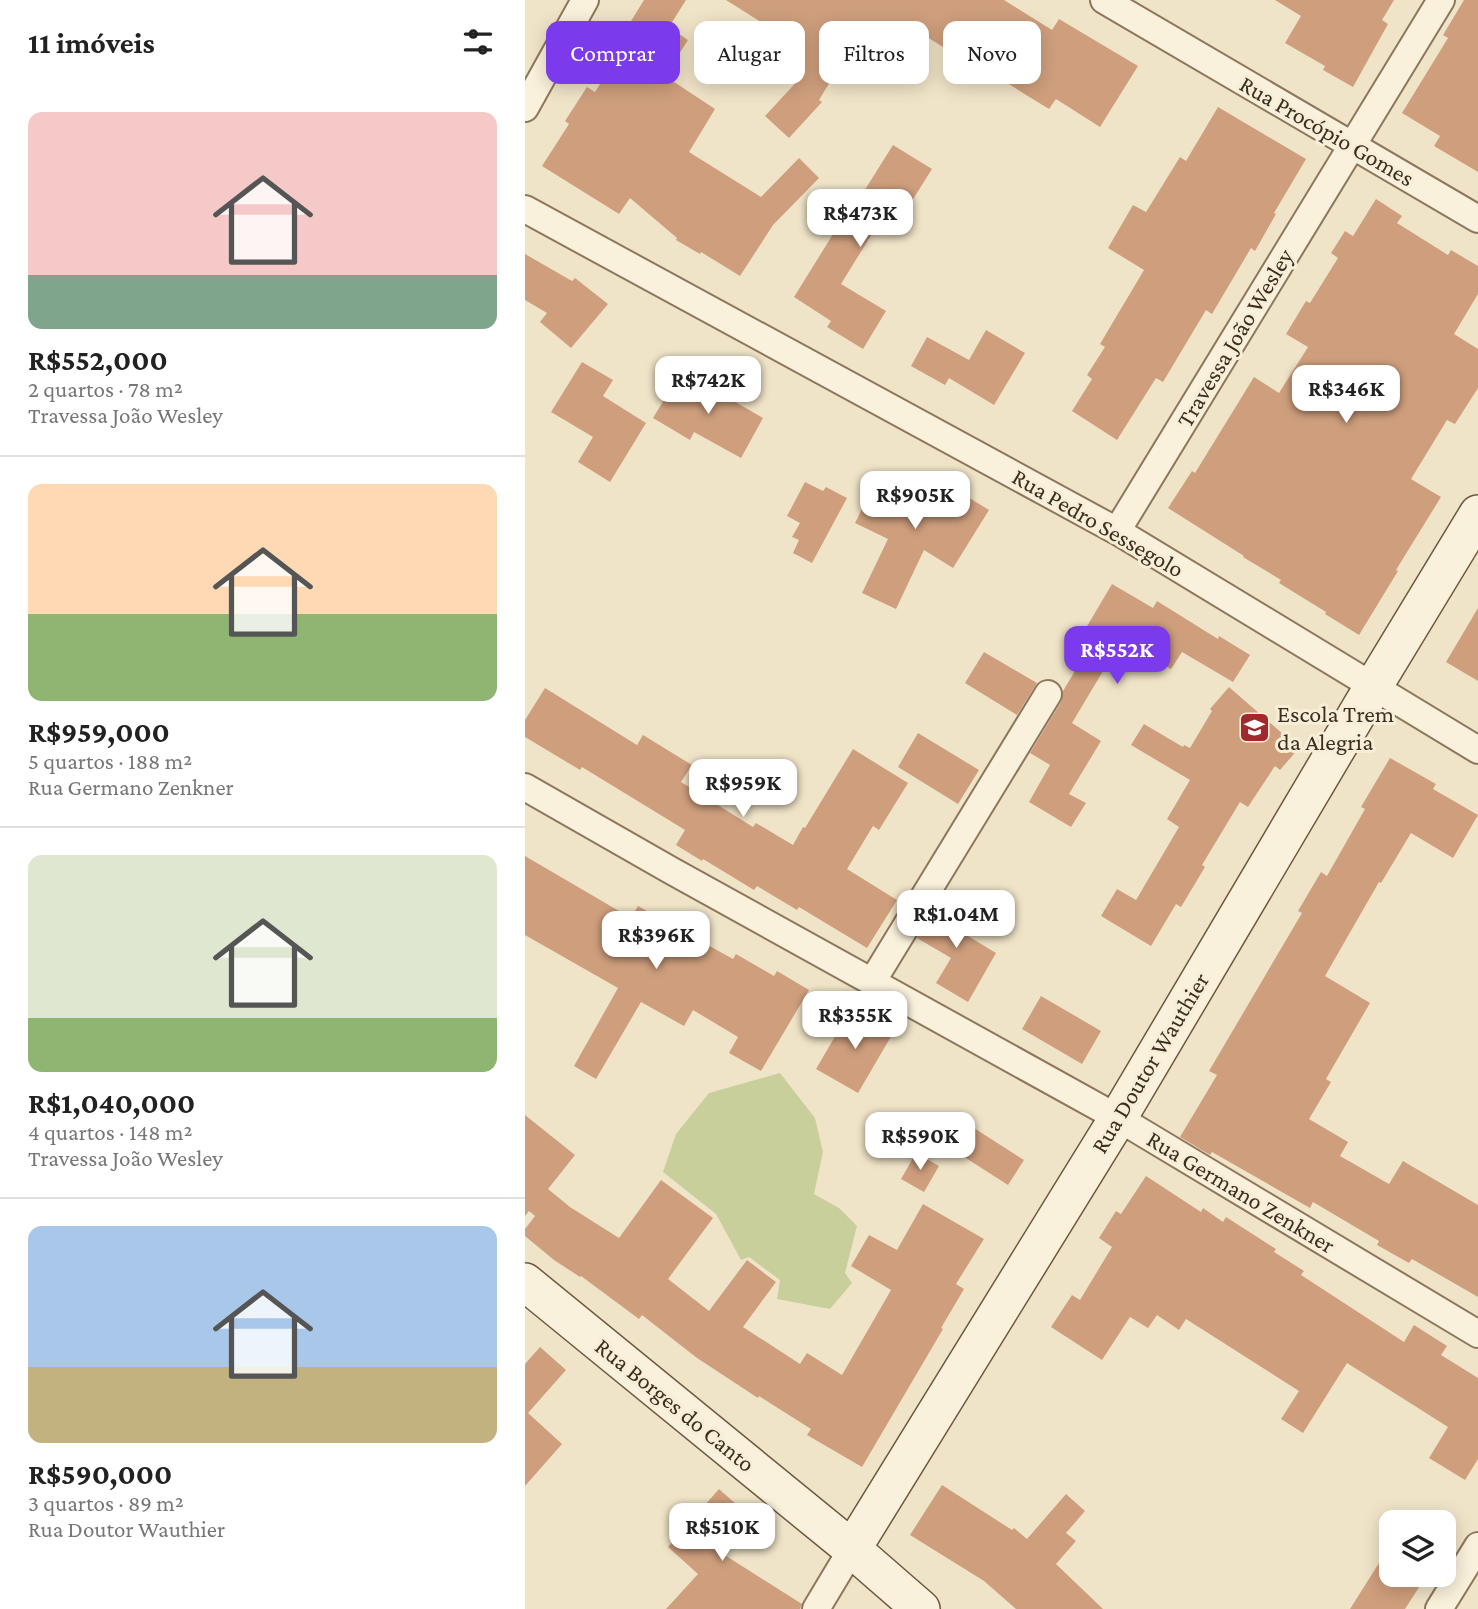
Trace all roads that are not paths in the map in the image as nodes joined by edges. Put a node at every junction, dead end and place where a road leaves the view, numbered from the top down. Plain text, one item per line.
1 (585, 0) edge
2 (1104, 0) edge
3 (1441, 0) edge
4 (525, 108) edge
5 (1353, 145) junction
6 (525, 209) edge
7 (1478, 219) edge
8 (1478, 514) edge
9 (1117, 531) junction
10 (1373, 687) junction
11 (1048, 694) dead end
12 (1478, 750) edge
13 (525, 787) edge
14 (872, 982) junction
15 (1118, 1118) junction
16 (525, 1282) edge
17 (1478, 1334) edge
18 (1478, 1546) edge
19 (852, 1549) junction
20 (816, 1609) edge
21 (921, 1609) edge
22 (1439, 1609) edge

1 - 4 street
2 - 5 street, Rua Procópio Gomes
3 - 5 street, Travessa João Wesley
5 - 7 street, Rua Procópio Gomes
5 - 9 street, Travessa João Wesley
6 - 9 street, Rua Pedro Sessegolo
8 - 10 street, Rua Doutor Wauthier
9 - 10 street, Rua Pedro Sessegolo
10 - 12 street, Rua Pedro Sessegolo
10 - 15 street, Rua Doutor Wauthier
11 - 14 street
13 - 14 street, Rua Germano Zenkner
14 - 15 street, Rua Germano Zenkner
15 - 17 street, Rua Germano Zenkner
15 - 19 street, Rua Doutor Wauthier
16 - 19 street, Rua Borges do Canto
18 - 22 street
19 - 20 street, Rua Doutor Wauthier
19 - 21 street, Rua Borges do Canto

